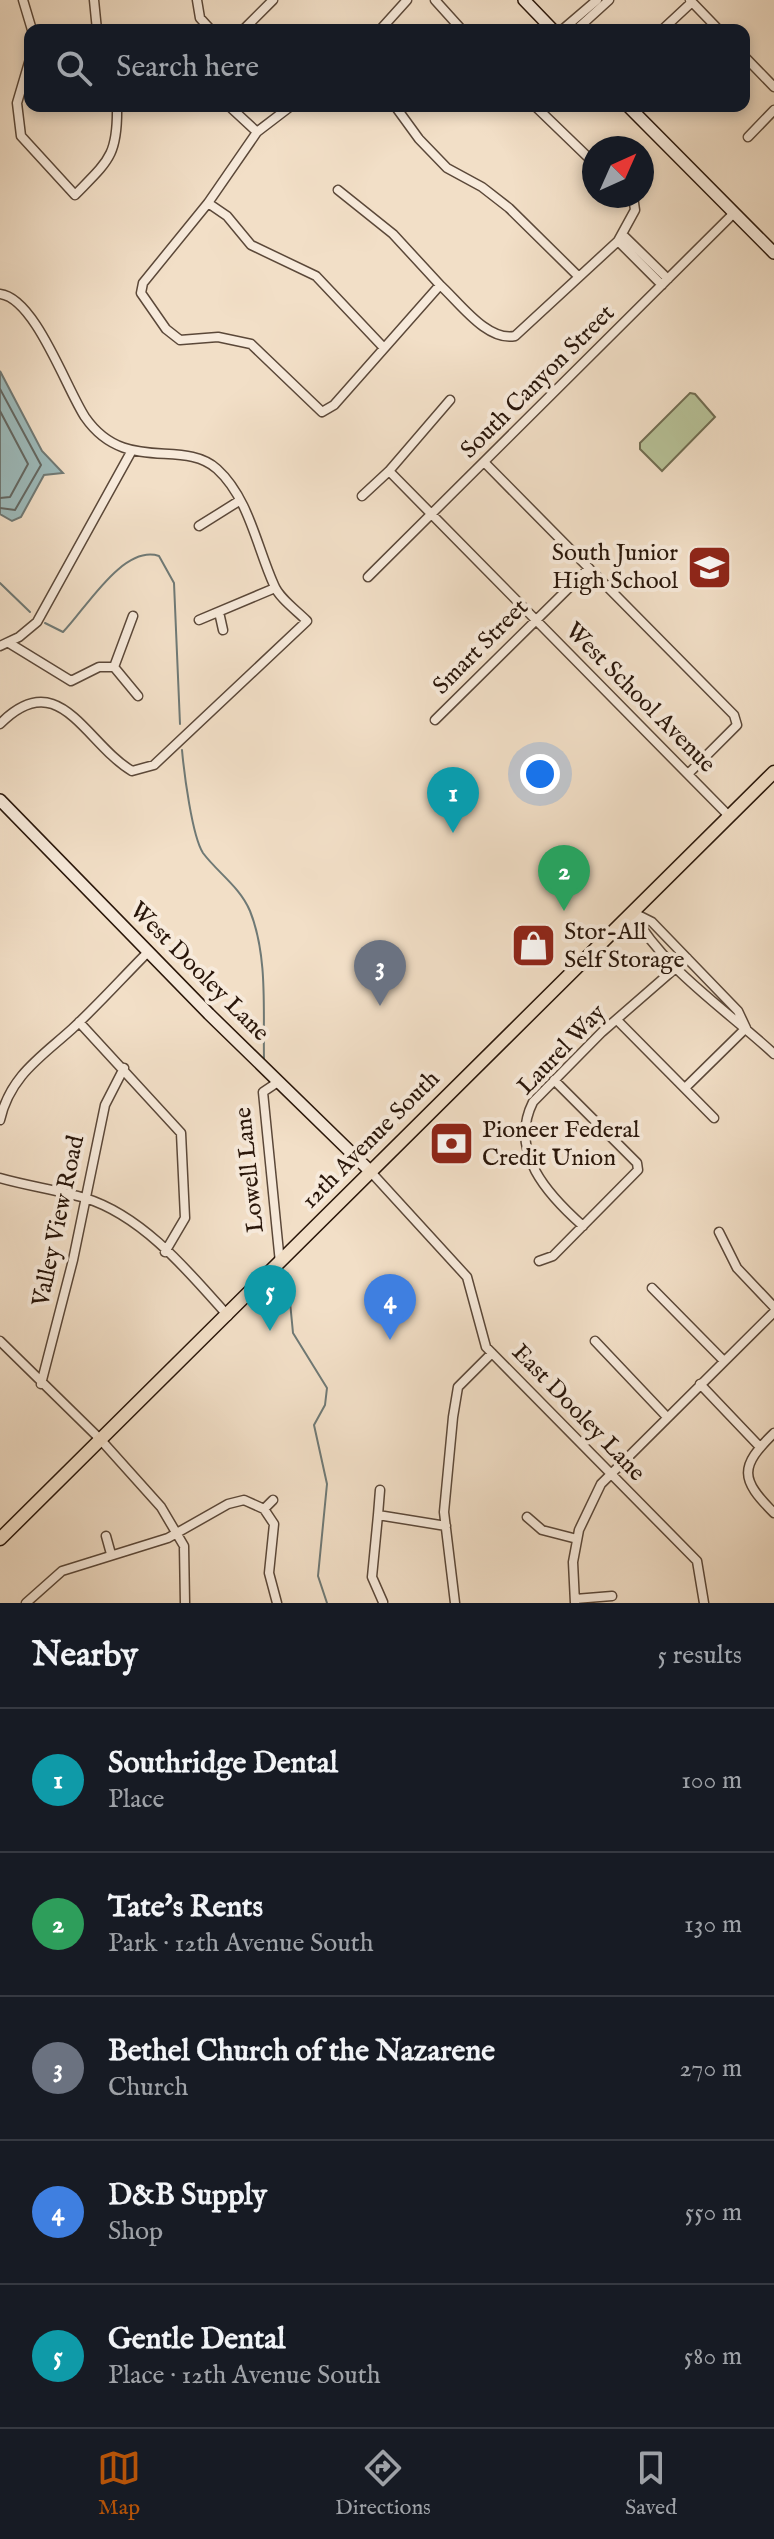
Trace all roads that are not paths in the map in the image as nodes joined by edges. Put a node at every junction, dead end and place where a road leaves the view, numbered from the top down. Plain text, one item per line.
1 (23, 0) edge
2 (94, 0) edge
3 (197, 0) edge
4 (273, 0) edge
5 (407, 0) edge
6 (435, 0) edge
7 (524, 0) edge
8 (597, 0) edge
9 (609, 0) edge
10 (691, 1) edge
11 (30, 24) edge
12 (96, 24) edge
13 (206, 24) edge
14 (249, 24) edge
15 (385, 24) edge
16 (457, 24) edge
17 (547, 24) edge
18 (569, 24) edge
19 (583, 24) edge
20 (668, 24) edge
21 (713, 24) edge
22 (750, 62) edge
23 (24, 79) edge
24 (774, 87) edge
25 (774, 110) edge
26 (117, 112) edge
27 (235, 112) edge
28 (283, 112) edge
29 (400, 112) edge
30 (541, 112) edge
31 (634, 112) edge
32 (257, 132) junction
33 (748, 137) dead end
34 (582, 151) edge
35 (338, 190) dead end
36 (208, 203) junction
37 (635, 208) edge
38 (734, 213) junction
39 (621, 238) junction
40 (774, 253) edge
41 (578, 276) junction
42 (665, 282) junction
43 (440, 285) junction
44 (0, 294) edge
45 (384, 348) junction
46 (450, 400) dead end
47 (131, 452) junction
48 (485, 463) junction
49 (389, 471) junction
50 (362, 496) dead end
51 (239, 501) junction
52 (433, 515) junction
53 (199, 526) dead end
54 (589, 568) junction
55 (368, 577) dead end
56 (275, 588) junction
57 (219, 612) junction
58 (133, 616) dead end
59 (199, 620) dead end
60 (535, 621) junction
61 (223, 630) dead end
62 (5, 645) edge
63 (114, 667) junction
64 (138, 696) dead end
65 (435, 720) dead end
66 (0, 724) edge
67 (774, 772) edge
68 (689, 773) junction
69 (0, 800) edge
70 (729, 816) junction
71 (632, 912) junction
72 (148, 952) junction
73 (687, 958) junction
74 (678, 966) junction
75 (617, 1020) junction
76 (79, 1022) junction
77 (746, 1028) junction
78 (774, 1053) edge
79 (124, 1068) junction
80 (554, 1080) junction
81 (278, 1082) junction
82 (686, 1087) junction
83 (714, 1118) dead end
84 (0, 1120) edge
85 (370, 1171) junction
86 (0, 1178) edge
87 (84, 1198) junction
88 (583, 1226) junction
89 (719, 1232) dead end
90 (165, 1252) junction
91 (539, 1261) dead end
92 (280, 1263) junction
93 (652, 1288) dead end
94 (774, 1309) edge
95 (228, 1316) junction
96 (0, 1341) edge
97 (595, 1341) dead end
98 (492, 1353) junction
99 (724, 1361) junction
100 (41, 1384) junction
101 (700, 1384) junction
102 (667, 1417) junction
103 (774, 1433) edge
104 (100, 1439) junction
105 (760, 1447) junction
106 (610, 1474) junction
107 (380, 1490) dead end
108 (273, 1500) dead end
109 (264, 1509) junction
110 (774, 1513) edge
111 (378, 1515) junction
112 (527, 1517) dead end
113 (446, 1526) junction
114 (179, 1533) junction
115 (106, 1536) dead end
116 (0, 1539) edge
117 (577, 1539) junction
118 (111, 1554) junction
119 (612, 1596) dead end
120 (575, 1601) edge
121 (383, 1602) edge
122 (26, 1603) edge
123 (185, 1603) edge
124 (277, 1603) edge
125 (455, 1603) edge
126 (704, 1603) edge

1 - 11 street
2 - 12 street
3 - 13 street
4 - 14 street
5 - 15 street
6 - 16 street
7 - 17 street
8 - 18 street
9 - 19 street
10 - 20 street
10 - 21 street
22 - 24 street
23 - 26 street
25 - 33 street
27 - 32 street
28 - 32 street
29 - 41 street
30 - 34 street
31 - 38 street
32 - 36 street
35 - 43 street
36 - 45 street
36 - 45 street
37 - 39 street
38 - 40 street
38 - 42 street, South Canyon Street
39 - 41 street
39 - 42 street
41 - 43 street
42 - 48 street, South Canyon Street
43 - 45 street
44 - 47 street
46 - 49 street
47 - 51 street
47 - 62 street
48 - 52 street, South Canyon Street
48 - 54 street
49 - 50 street
49 - 52 street, West School Avenue
51 - 53 street
51 - 56 street
52 - 55 street, South Canyon Street
52 - 60 street, West School Avenue
54 - 60 street, Smart Street
54 - 68 street
56 - 57 street
56 - 66 street
57 - 59 street
57 - 61 street
58 - 63 street
60 - 65 street, Smart Street
60 - 68 street, West School Avenue
62 - 63 street
63 - 64 street
67 - 70 main road, 12th Avenue South
68 - 70 street, West School Avenue
69 - 72 street, West Dooley Lane
70 - 71 main road, 12th Avenue South
71 - 73 street
71 - 74 street
71 - 85 main road, 12th Avenue South
72 - 76 street
72 - 81 street, West Dooley Lane
73 - 74 street, Laurel Way
73 - 77 street
74 - 75 street, Laurel Way
74 - 77 street
75 - 80 street, Laurel Way
75 - 82 street
76 - 79 street
76 - 84 street
77 - 78 street
77 - 82 street
79 - 87 street, Valley View Road
79 - 90 street
80 - 88 street, Laurel Way
80 - 88 street
81 - 85 street, West Dooley Lane
81 - 92 street, Lowell Lane
82 - 83 street
85 - 92 main road, 12th Avenue South
85 - 98 street, East Dooley Lane
86 - 87 street
87 - 90 street
87 - 100 street, Valley View Road
88 - 91 street
89 - 94 street
90 - 95 street
92 - 95 main road, 12th Avenue South
93 - 99 street
94 - 99 street
95 - 104 main road, 12th Avenue South
96 - 100 street
97 - 102 street
98 - 106 street, East Dooley Lane
98 - 113 street
99 - 101 street
100 - 104 street
101 - 102 street
101 - 105 street
102 - 106 street
103 - 105 street
104 - 114 street
104 - 116 main road, 12th Avenue South
105 - 110 street
106 - 117 street
106 - 126 street, East Dooley Lane
107 - 111 street
108 - 109 street
109 - 114 street
109 - 124 street
111 - 113 street
111 - 121 street
112 - 117 street
113 - 125 street
114 - 118 street
114 - 123 street
115 - 118 street
117 - 120 street
118 - 122 street
119 - 120 street

